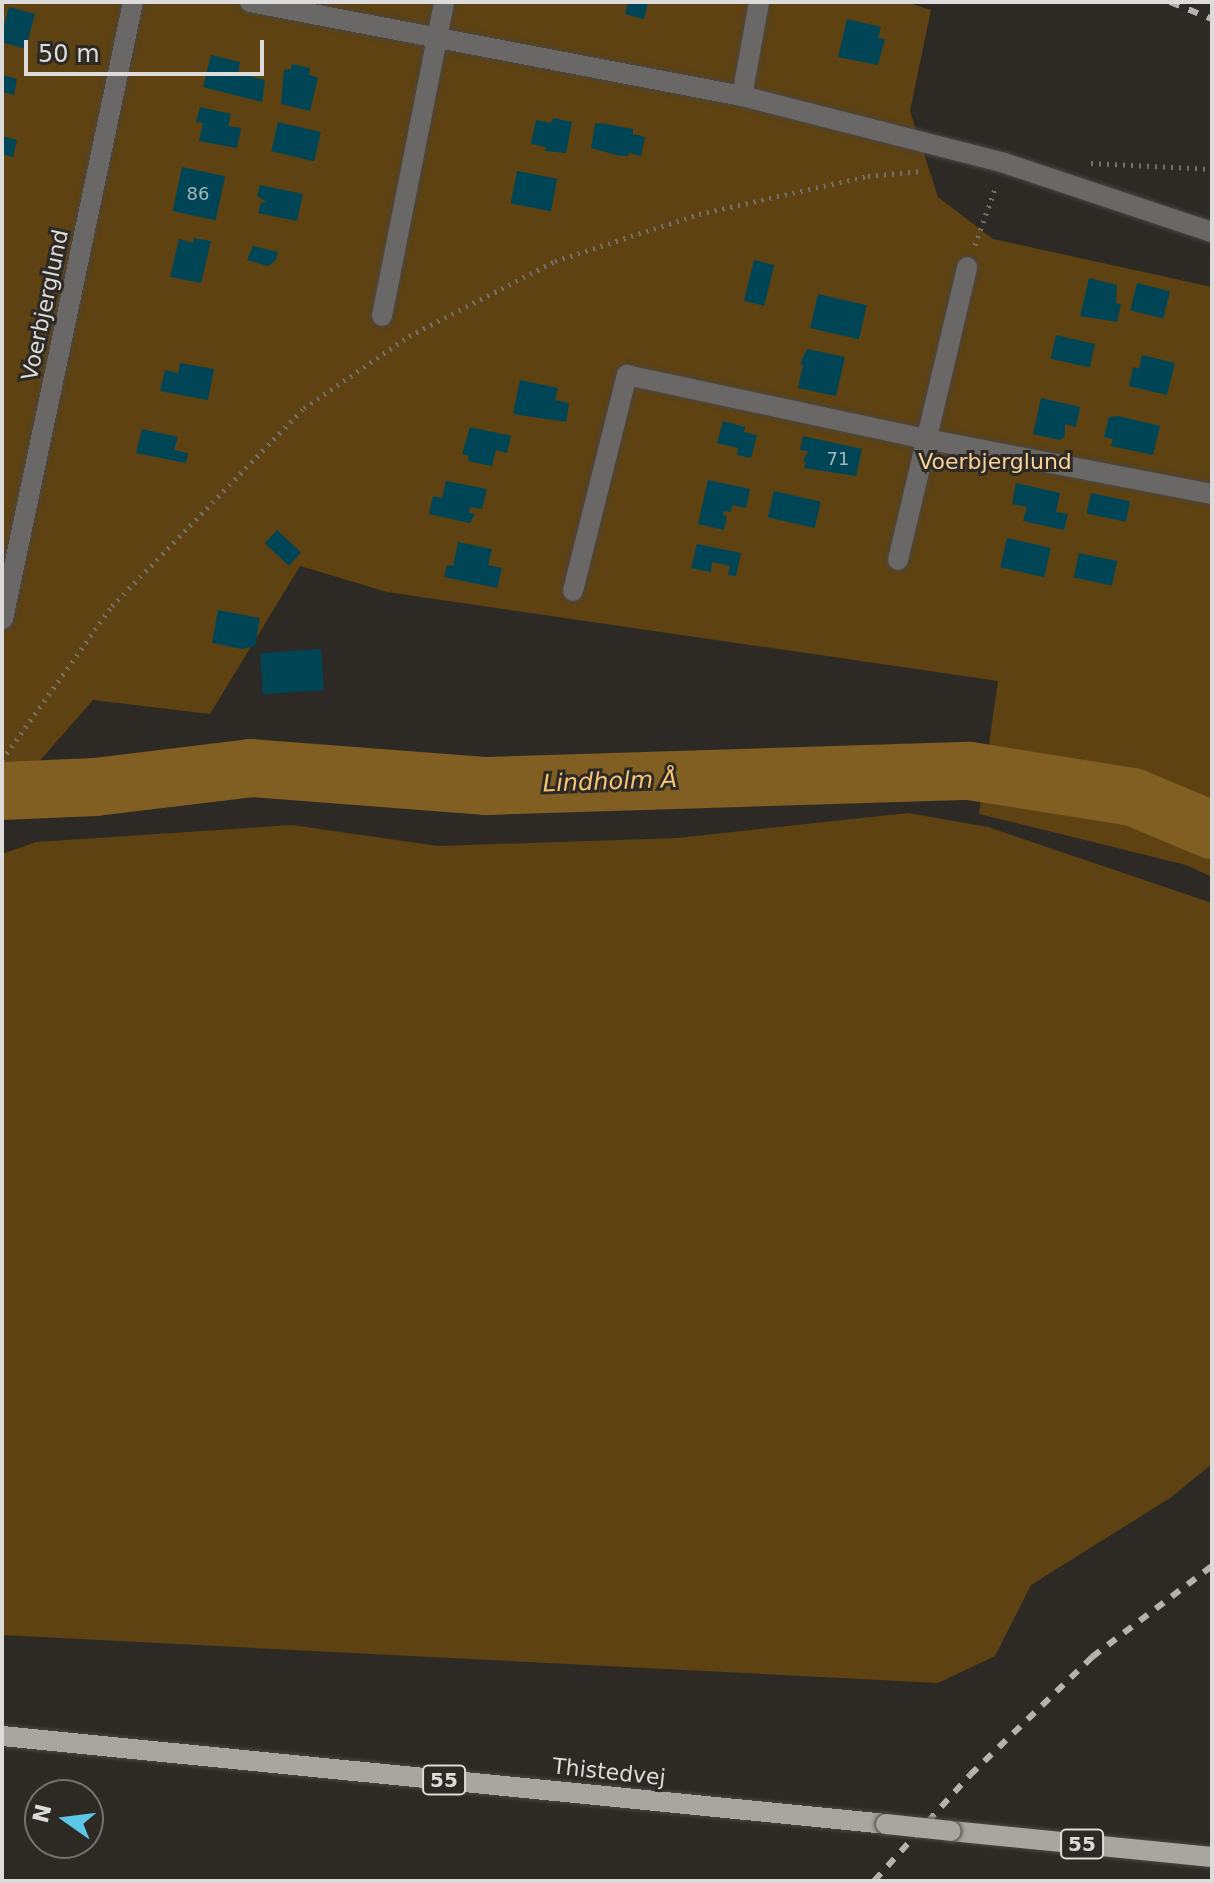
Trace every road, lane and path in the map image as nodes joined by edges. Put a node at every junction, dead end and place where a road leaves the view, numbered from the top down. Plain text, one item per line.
1 (133, 2) edge
2 (250, 2) edge
3 (444, 2) edge
4 (759, 2) edge
5 (436, 40) junction
6 (742, 96) junction
7 (1004, 163) junction
8 (1078, 163) dead end
9 (1212, 169) edge
10 (929, 170) dead end
11 (1212, 232) edge
12 (967, 267) joint
13 (382, 316) dead end
14 (926, 439) junction
15 (1212, 494) edge
16 (898, 560) dead end
17 (573, 591) dead end
18 (3, 619) edge
19 (3, 759) edge
20 (2, 1736) edge
21 (1212, 1857) edge

1 - 18 street, Voerbjerglund
2 - 5 street
3 - 5 street
4 - 6 street
5 - 6 street
5 - 13 street
6 - 7 street
7 - 11 street
7 - 12 path
8 - 9 path
10 - 19 path
12 - 14 street
14 - 15 street
14 - 16 street
14 - 17 street
20 - 21 main road, Thistedvej / 55, bridge

